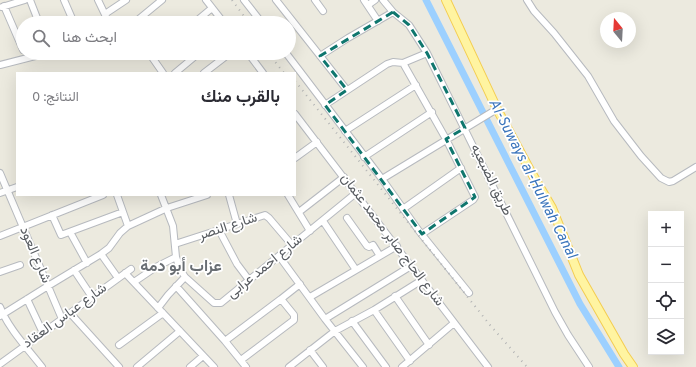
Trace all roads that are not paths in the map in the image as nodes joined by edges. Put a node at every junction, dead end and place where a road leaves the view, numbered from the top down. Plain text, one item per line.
1 (25, 0) edge
2 (30, 0) edge
3 (64, 0) edge
4 (98, 0) edge
5 (126, 0) edge
6 (162, 0) edge
7 (206, 0) edge
8 (244, 0) edge
9 (276, 0) edge
10 (315, 0) edge
11 (375, 0) edge
12 (383, 0) edge
13 (446, 0) edge
14 (527, 0) edge
15 (366, 3) edge
16 (2, 7) edge
17 (212, 8) junction
18 (323, 11) dead end
19 (393, 12) junction
20 (105, 14) joint
21 (36, 16) edge
22 (71, 16) edge
23 (143, 16) edge
24 (202, 16) edge
25 (218, 16) edge
26 (257, 16) edge
27 (289, 16) edge
28 (378, 21) junction
29 (296, 25) edge
30 (16, 36) edge
31 (427, 53) junction
32 (320, 56) junction
33 (16, 59) edge
34 (156, 60) edge
35 (191, 60) edge
36 (221, 60) edge
37 (253, 60) edge
38 (291, 60) edge
39 (403, 63) junction
40 (0, 65) edge
41 (162, 72) edge
42 (176, 72) edge
43 (205, 72) edge
44 (262, 72) edge
45 (416, 85) junction
46 (347, 90) junction
47 (326, 105) junction
48 (497, 109) junction
49 (432, 112) junction
50 (296, 115) edge
51 (465, 128) junction
52 (345, 131) junction
53 (446, 139) junction
54 (317, 142) junction
55 (296, 157) edge
56 (364, 157) junction
57 (696, 167) edge
58 (461, 168) junction
59 (0, 173) edge
60 (344, 177) junction
61 (382, 179) junction
62 (16, 187) edge
63 (8, 190) junction
64 (0, 193) edge
65 (356, 193) junction
66 (100, 196) edge
67 (117, 196) edge
68 (161, 196) edge
69 (204, 196) edge
70 (229, 196) edge
71 (289, 196) edge
72 (167, 208) junction
73 (403, 209) junction
74 (123, 212) junction
75 (299, 212) junction
76 (52, 215) junction
77 (347, 218) dead end
78 (323, 221) junction
79 (237, 224) junction
80 (128, 226) junction
81 (23, 227) junction
82 (219, 230) junction
83 (310, 231) junction
84 (70, 232) junction
85 (422, 234) junction
86 (0, 236) edge
87 (175, 244) junction
88 (292, 245) junction
89 (397, 246) junction
90 (101, 254) junction
91 (279, 256) junction
92 (380, 256) junction
93 (176, 257) junction
94 (87, 263) junction
95 (20, 265) dead end
96 (411, 266) junction
97 (74, 270) junction
98 (356, 270) junction
99 (0, 272) edge
100 (185, 277) junction
101 (118, 278) junction
102 (249, 280) junction
103 (422, 280) junction
104 (134, 282) junction
105 (300, 284) junction
106 (48, 286) junction
107 (176, 286) junction
108 (469, 293) dead end
109 (395, 296) junction
110 (92, 297) junction
111 (310, 297) junction
112 (27, 299) junction
113 (281, 299) junction
114 (0, 307) edge
115 (160, 310) junction
116 (374, 310) junction
117 (70, 313) junction
118 (1, 315) edge
119 (62, 319) junction
120 (325, 319) junction
121 (352, 321) junction
122 (454, 323) junction
123 (180, 331) junction
124 (335, 331) junction
125 (43, 333) junction
126 (225, 341) junction
127 (119, 345) dead end
128 (429, 345) junction
129 (25, 346) junction
130 (310, 350) junction
131 (203, 356) junction
132 (240, 360) junction
133 (410, 361) junction
134 (0, 364) edge
135 (361, 364) edge
136 (42, 367) edge
137 (119, 367) edge
138 (137, 367) edge
139 (190, 367) edge
140 (214, 367) edge
141 (246, 367) edge
142 (289, 367) edge
143 (323, 367) edge
144 (352, 367) edge
145 (386, 367) edge
146 (402, 367) edge
147 (488, 367) edge
148 (589, 367) edge
149 (633, 367) edge

1 - 16 street
2 - 21 street
3 - 22 street
4 - 20 street
5 - 20 street
6 - 23 street
7 - 17 street
8 - 26 street
9 - 27 street
10 - 18 street
11 - 15 street
12 - 19 street, طريق الضبعيه
13 - 48 main road
14 - 57 street
15 - 28 street
16 - 30 street
17 - 24 street
17 - 25 street
19 - 28 street
19 - 31 street, طريق الضبعيه
28 - 32 street
29 - 32 street
31 - 39 street
31 - 51 street, طريق الضبعيه
32 - 46 street
33 - 40 street
34 - 41 street
35 - 42 street
36 - 43 street
37 - 44 street
38 - 47 street, شارع الحاج صابر محمد عثمان
39 - 45 street
39 - 46 street
45 - 49 street
45 - 52 street
46 - 47 street
47 - 52 street, شارع الحاج صابر محمد عثمان
48 - 51 street
48 - 149 main road
49 - 53 street
49 - 56 street
50 - 54 street, شارع الحاج صابر محمد عثمان
51 - 53 street
51 - 148 street, طريق الضبعيه
52 - 56 street, شارع الحاج صابر محمد عثمان
53 - 58 street
53 - 61 street
54 - 55 street
54 - 60 street, شارع الحاج صابر محمد عثمان
56 - 61 street, شارع الحاج صابر محمد عثمان
58 - 73 street
58 - 85 street
59 - 63 street, شارع العود
60 - 65 street, شارع الحاج صابر محمد عثمان
60 - 75 street
61 - 73 street, شارع الحاج صابر محمد عثمان
62 - 63 street
63 - 64 street
63 - 81 street, شارع العود
65 - 78 street, شارع احمد عرابى
65 - 89 street, شارع الحاج صابر محمد عثمان
66 - 76 street
67 - 74 street
68 - 72 street, شارع احمد عرابى
69 - 72 street
70 - 79 street
71 - 75 street
72 - 80 street
72 - 87 street, شارع احمد عرابى
73 - 85 street, شارع الحاج صابر محمد عثمان
74 - 80 street
74 - 84 street
75 - 83 street
76 - 81 street
76 - 84 street
77 - 92 street
78 - 83 street, شارع احمد عرابى
78 - 98 street
79 - 82 street, شارع النصر
79 - 88 street, شارع النصر
80 - 90 street
81 - 86 street
81 - 106 street, شارع العود
82 - 87 street, شارع النصر
82 - 102 street
83 - 88 street, شارع احمد عرابى
84 - 94 street
85 - 108 street, شارع الحاج صابر محمد عثمان
87 - 93 street, شارع احمد عرابى
88 - 91 street, شارع احمد عرابى
89 - 92 street
89 - 96 street, شارع الحاج صابر محمد عثمان
90 - 94 street
90 - 101 street
91 - 102 street, شارع احمد عرابى
91 - 105 street
92 - 98 street
93 - 100 street, شارع احمد عرابى
93 - 104 street
94 - 97 street
95 - 99 street
96 - 103 street, شارع الحاج صابر محمد عثمان
96 - 120 street
97 - 106 street
97 - 110 street
98 - 111 street
100 - 102 street, شارع احمد عرابى
100 - 107 street
101 - 104 street, شارع عباس العقاد
101 - 110 street, شارع عباس العقاد
103 - 109 street
103 - 122 street, شارع الحاج صابر محمد عثمان
104 - 115 street
105 - 111 street
105 - 113 street
106 - 112 street
106 - 119 street, شارع العود
107 - 115 street
107 - 126 street
109 - 116 street
109 - 128 street
110 - 117 street, شارع عباس العقاد
111 - 120 street
112 - 118 street
112 - 125 street
113 - 126 street
113 - 132 street
114 - 118 street
115 - 123 street
115 - 127 street
116 - 121 street
116 - 133 street
117 - 119 street, شارع عباس العقاد
117 - 137 street
118 - 129 street
119 - 125 street, شارع عباس العقاد
120 - 124 street
121 - 124 street
121 - 145 street
122 - 128 street
122 - 147 street, شارع الحاج صابر محمد عثمان
123 - 131 street
123 - 138 street
124 - 130 street
124 - 135 street
125 - 129 street, شارع عباس العقاد
126 - 132 street
128 - 133 street
129 - 134 street, شارع عباس العقاد
129 - 136 street
130 - 142 street
130 - 143 street
131 - 139 street
131 - 140 street
132 - 141 street
133 - 146 street
135 - 144 street

